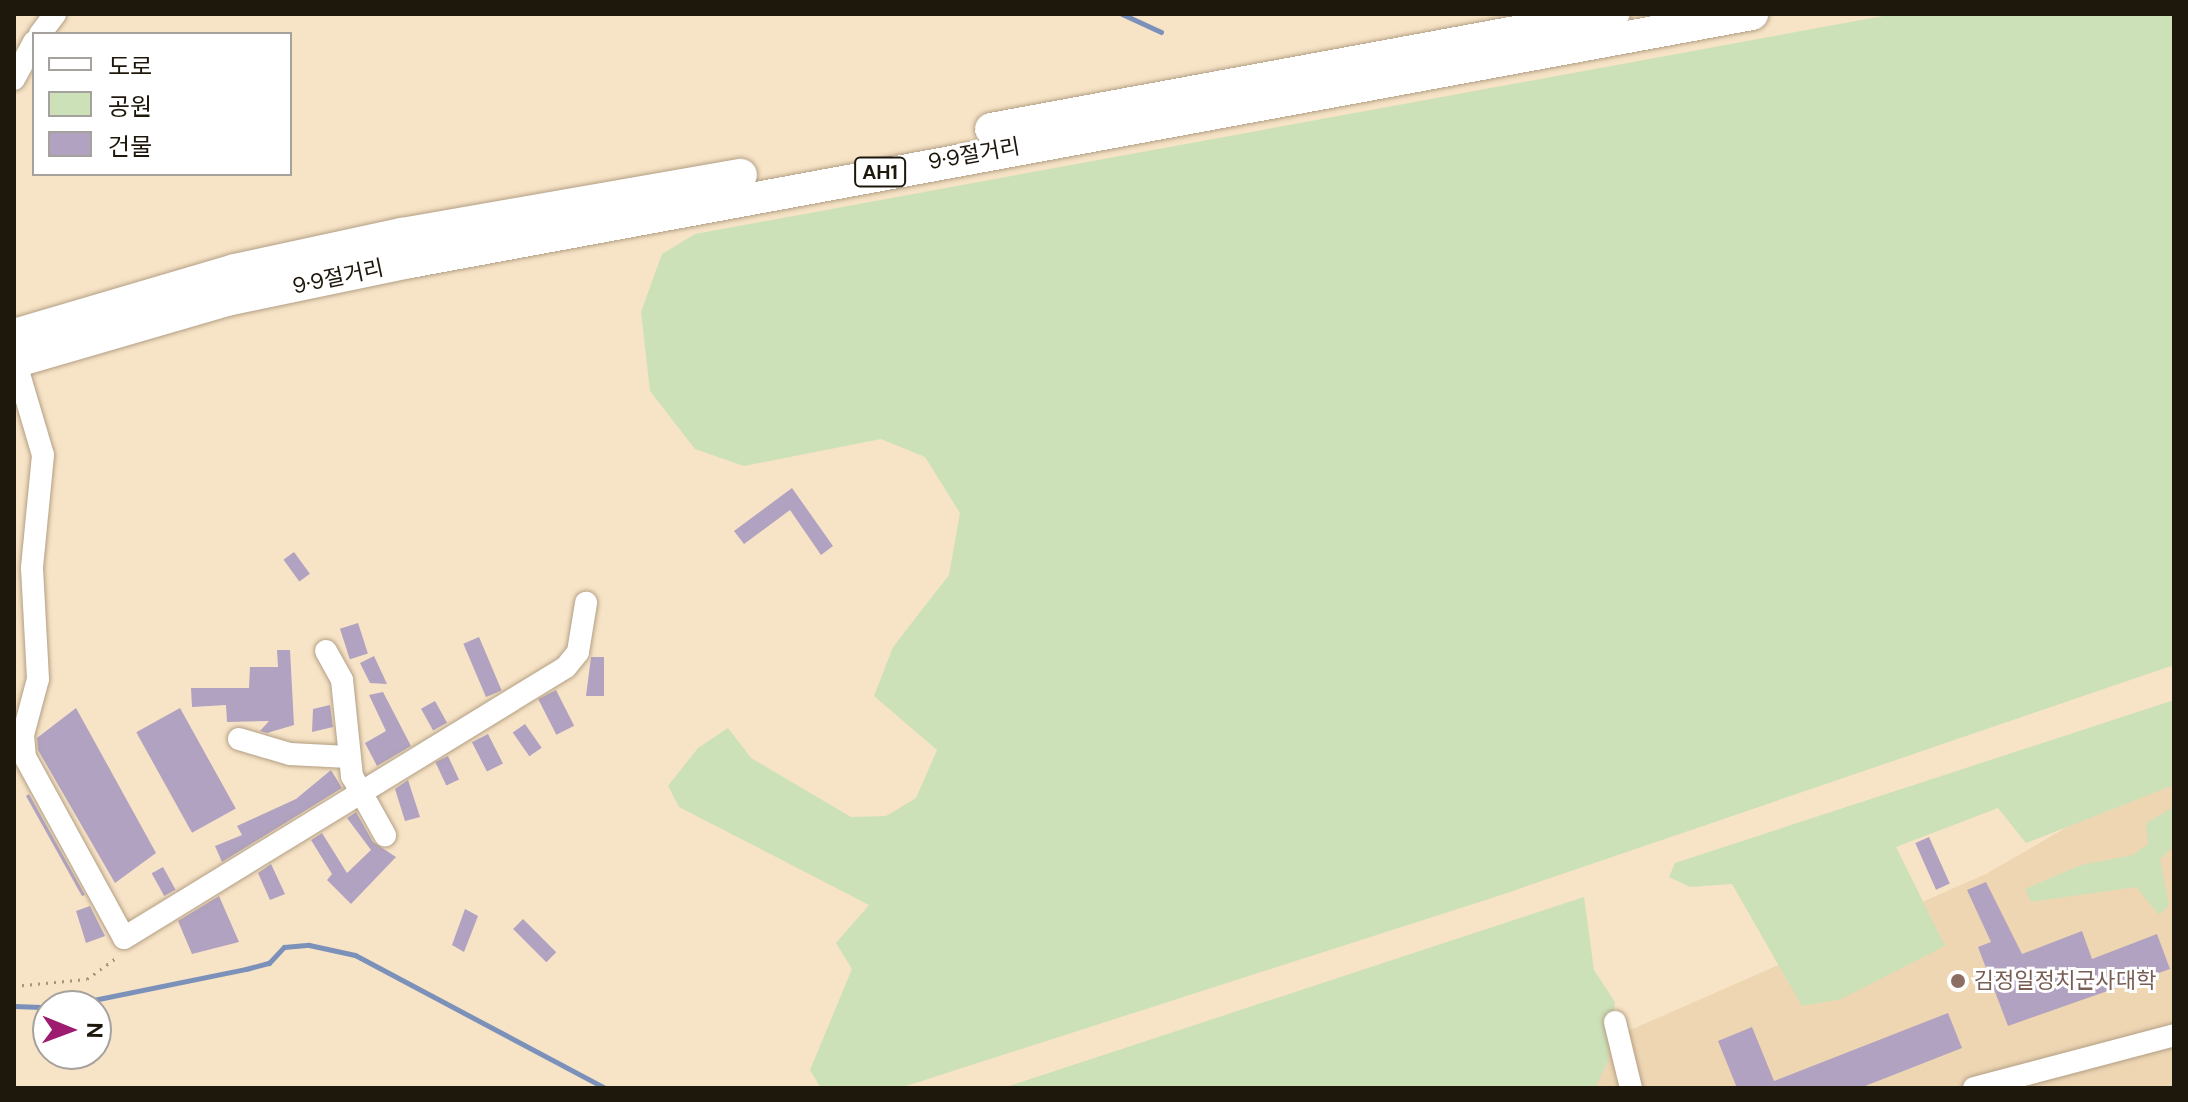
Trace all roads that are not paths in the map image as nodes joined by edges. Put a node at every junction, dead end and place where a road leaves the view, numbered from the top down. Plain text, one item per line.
1 (55, 14) edge
2 (1613, 14) edge
3 (1752, 14) edge
4 (42, 32) edge
5 (32, 46) edge
6 (14, 79) edge
7 (14, 354) edge
8 (586, 603) dead end
9 (326, 651) dead end
10 (239, 739) dead end
11 (348, 757) junction
12 (360, 796) junction
13 (385, 835) dead end
14 (1615, 1022) dead end
15 (2174, 1035) edge
16 (1631, 1088) edge
17 (1974, 1088) edge

1 - 4 street
2 - 7 highway, 9·9절거리 / AH1
3 - 7 highway, 9·9절거리 / AH1
5 - 6 street
7 - 12 street
8 - 12 street
9 - 11 street
10 - 11 street
11 - 12 street
12 - 13 street
14 - 16 street
15 - 17 street

